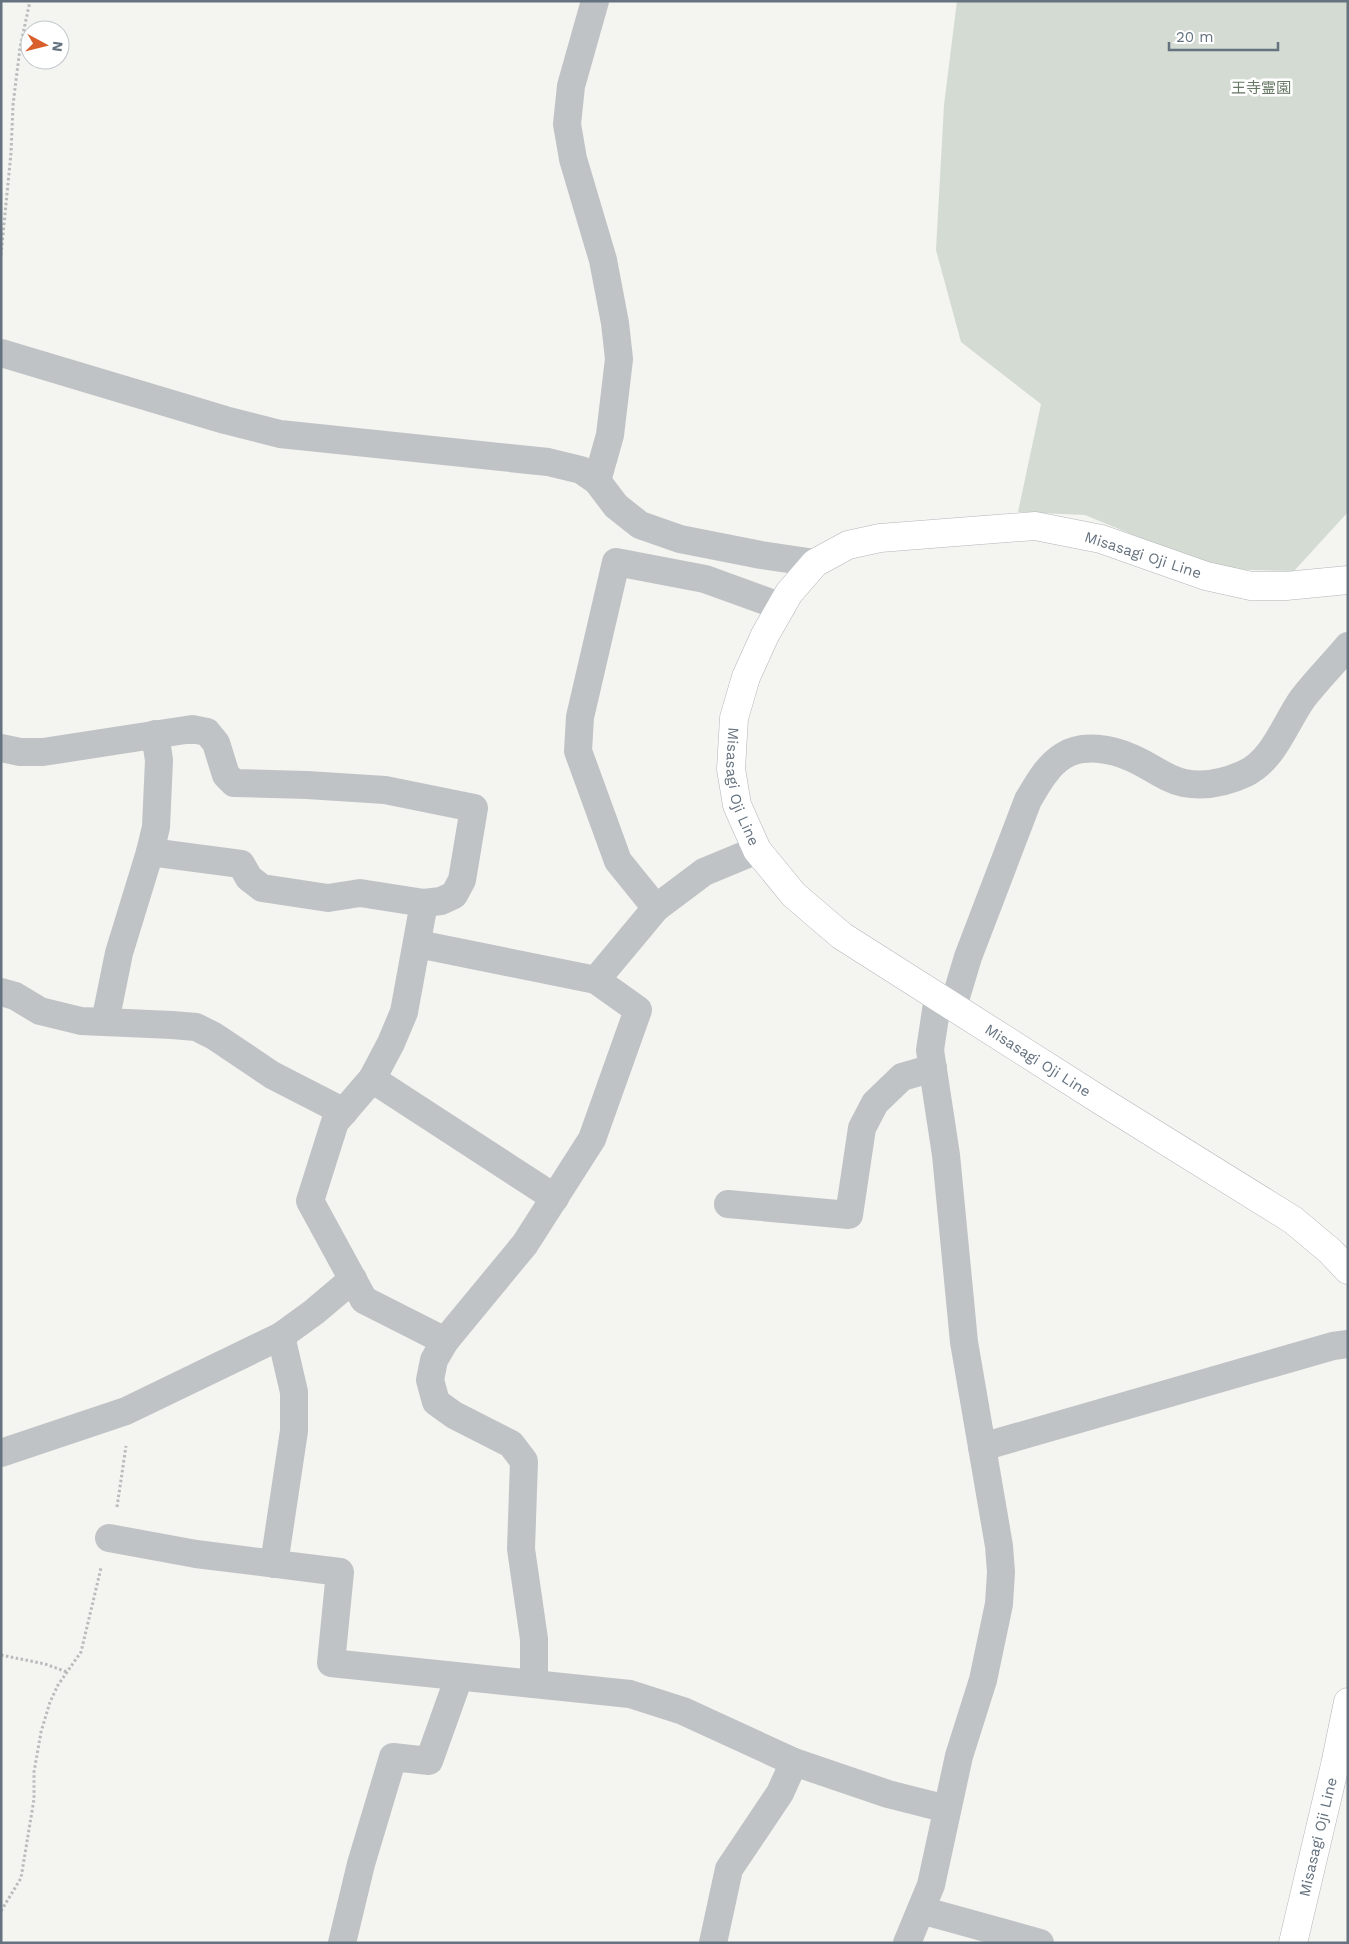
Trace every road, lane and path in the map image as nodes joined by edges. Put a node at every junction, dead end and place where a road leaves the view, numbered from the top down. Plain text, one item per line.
1 (30, 1) edge
2 (595, 1) edge
3 (1, 255) edge
4 (1, 353) edge
5 (597, 481) junction
6 (815, 563) junction
7 (1348, 580) edge
8 (782, 607) junction
9 (1348, 646) edge
10 (155, 734) junction
11 (1, 748) edge
12 (757, 850) junction
13 (150, 852) junction
14 (424, 903) junction
15 (656, 908) junction
16 (418, 944) junction
17 (596, 980) junction
18 (1, 992) edge
19 (945, 1002) junction
20 (105, 1022) junction
21 (932, 1068) junction
22 (372, 1079) junction
23 (344, 1112) junction
24 (554, 1198) junction
25 (728, 1204) dead end
26 (1348, 1270) edge
27 (353, 1279) junction
28 (281, 1336) junction
29 (445, 1341) junction
30 (1348, 1344) edge
31 (126, 1411) junction
32 (982, 1447) junction
33 (1, 1453) edge
34 (109, 1538) junction
35 (274, 1564) junction
36 (1, 1655) edge
37 (67, 1672) junction
38 (459, 1677) junction
39 (534, 1684) junction
40 (1348, 1702) edge
41 (794, 1762) junction
42 (947, 1809) junction
43 (1, 1910) edge
44 (921, 1910) junction
45 (342, 1943) edge
46 (712, 1943) edge
47 (907, 1943) edge
48 (1040, 1943) edge
49 (1293, 1943) edge

1 - 3 path
2 - 5 street
4 - 5 street
5 - 6 street
6 - 7 main road, Misasagi Oji Line
6 - 8 main road, Misasagi Oji Line
8 - 12 main road, Misasagi Oji Line
8 - 15 street
9 - 19 street
10 - 11 street
10 - 13 street
10 - 14 street
12 - 15 street
12 - 19 main road, Misasagi Oji Line
13 - 14 street
13 - 20 street
14 - 16 street
15 - 17 street
16 - 17 street
16 - 22 street
17 - 24 street
18 - 20 street
19 - 21 street
19 - 26 main road, Misasagi Oji Line
20 - 23 street
21 - 25 street
21 - 32 street
22 - 23 street
22 - 24 street
23 - 27 street
24 - 29 street
27 - 28 street
27 - 29 street
28 - 31 street
28 - 35 street
29 - 39 street
30 - 32 street
31 - 33 street
31 - 34 path
32 - 42 street
34 - 35 street
34 - 37 path
35 - 38 street
36 - 37 path
37 - 43 path
38 - 39 street
38 - 45 street
39 - 41 street
40 - 49 main road, Misasagi Oji Line
41 - 42 street
41 - 46 street
42 - 44 street
44 - 47 street
44 - 48 street

